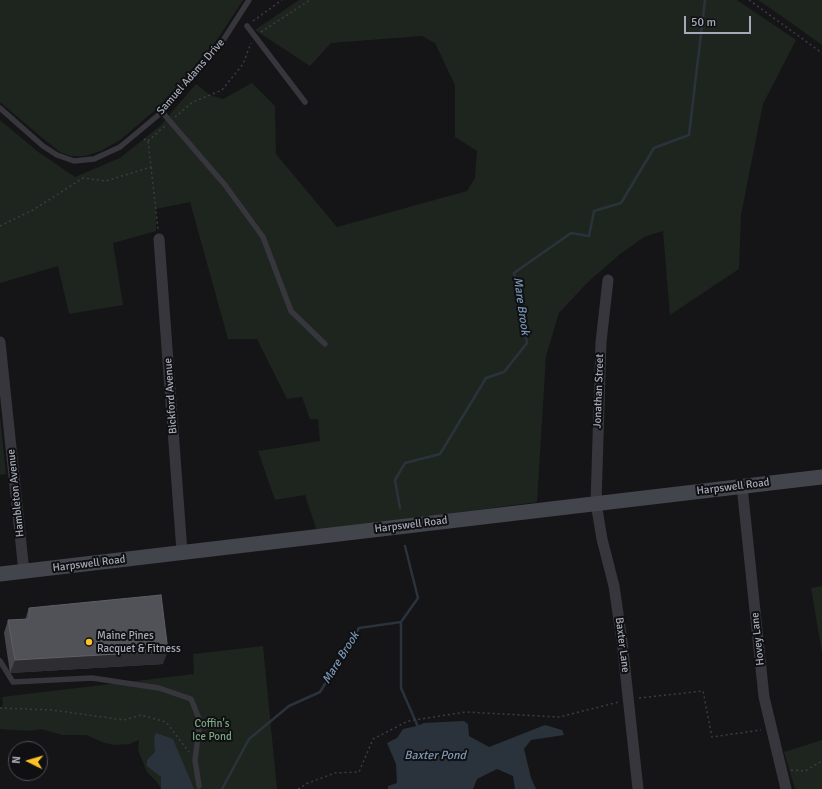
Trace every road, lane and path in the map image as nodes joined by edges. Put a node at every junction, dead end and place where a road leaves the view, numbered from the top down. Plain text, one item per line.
1 (249, 0) edge
2 (282, 0) edge
3 (310, 0) edge
4 (749, 0) edge
5 (247, 26) joint
6 (254, 36) junction
7 (822, 53) edge
8 (305, 102) dead end
9 (0, 108) edge
10 (162, 112) junction
11 (170, 121) junction
12 (134, 135) junction
13 (148, 141) junction
14 (151, 167) junction
15 (0, 226) edge
16 (159, 239) joint
17 (608, 280) dead end
18 (0, 342) edge
19 (325, 344) dead end
20 (822, 477) edge
21 (742, 486) junction
22 (596, 503) junction
23 (182, 552) junction
24 (24, 572) junction
25 (0, 574) edge
26 (0, 661) edge
27 (629, 699) junction
28 (0, 708) edge
29 (771, 728) junction
30 (195, 760) junction
31 (822, 761) edge
32 (781, 768) junction
33 (199, 786) dead end
34 (298, 789) edge
35 (638, 789) edge
36 (786, 789) edge

1 - 10 lane, Samuel Adams Drive
2 - 5 path
3 - 6 path
4 - 7 path
5 - 6 lane
6 - 8 lane
6 - 11 path
9 - 12 lane, Samuel Adams Drive
10 - 11 lane
10 - 12 lane, Samuel Adams Drive
11 - 13 path
11 - 19 lane
12 - 13 path
13 - 14 path
14 - 15 path
14 - 16 path
16 - 23 street, Bickford Avenue
17 - 22 street, Jonathan Street
18 - 24 street, Hambleton Avenue
20 - 21 main road, Harpswell Road
21 - 22 main road, Harpswell Road
21 - 29 street, Hovey Lane
22 - 23 main road, Harpswell Road
22 - 27 street, Baxter Lane
23 - 24 main road, Harpswell Road
24 - 25 main road, Harpswell Road
26 - 30 lane
27 - 29 path
27 - 34 path
27 - 35 street, Baxter Lane
28 - 30 path
29 - 32 street, Hovey Lane
30 - 33 lane
31 - 32 path
32 - 36 street, Hovey Lane

